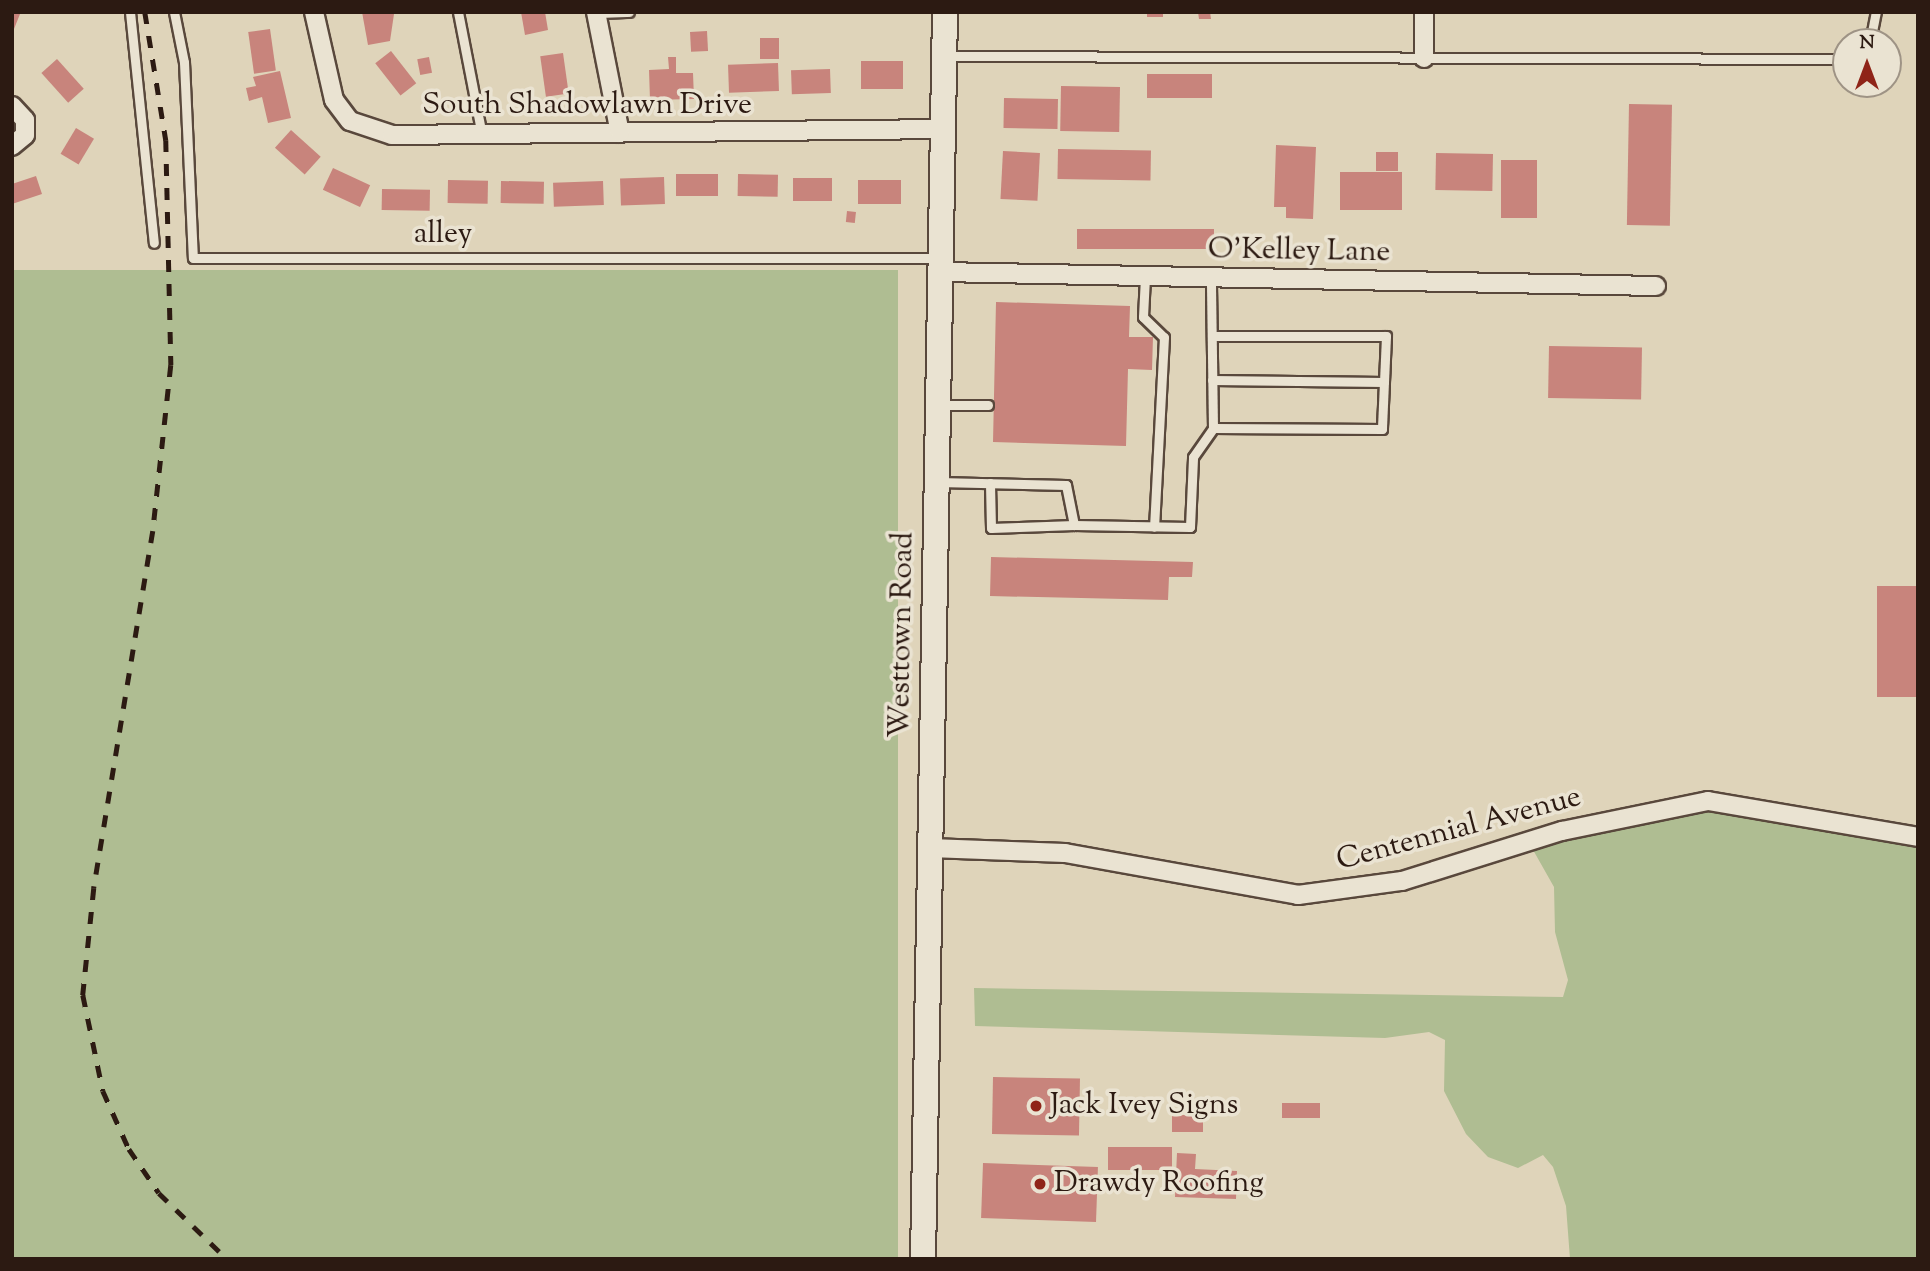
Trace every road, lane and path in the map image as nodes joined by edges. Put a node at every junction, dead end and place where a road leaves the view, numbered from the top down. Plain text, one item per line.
1 (130, 12) edge
2 (174, 12) edge
3 (314, 12) edge
4 (458, 12) edge
5 (629, 12) edge
6 (946, 12) edge
7 (1423, 12) edge
8 (596, 13) edge
9 (945, 56) junction
10 (1424, 58) junction
11 (1832, 59) edge
12 (12, 106) edge
13 (943, 129) junction
14 (620, 133) junction
15 (482, 135) junction
16 (12, 146) edge
17 (154, 243) dead end
18 (940, 265) junction
19 (1145, 277) junction
20 (1211, 278) junction
21 (1656, 286) dead end
22 (1212, 335) junction
23 (1212, 380) junction
24 (1384, 382) junction
25 (938, 405) junction
26 (988, 405) dead end
27 (1213, 428) junction
28 (937, 482) junction
29 (990, 483) junction
30 (1074, 526) junction
31 (1154, 527) junction
32 (1918, 837) edge
33 (930, 848) junction
34 (923, 1259) edge

1 - 17 lane
2 - 18 lane, alley
3 - 15 street, South Shadowlawn Drive
4 - 15 lane
5 - 8 lane
6 - 9 street, Westtown Road
7 - 10 street
8 - 14 street
9 - 10 lane
9 - 13 street, Westtown Road
10 - 11 lane
12 - 16 street
13 - 14 street, South Shadowlawn Drive
13 - 18 street, Westtown Road
14 - 15 street, South Shadowlawn Drive
18 - 19 street, O'Kelley Lane
18 - 25 street, Westtown Road
19 - 20 street, O'Kelley Lane
19 - 31 lane
20 - 21 street, O'Kelley Lane
20 - 22 lane
22 - 23 lane
22 - 24 lane
23 - 24 lane
23 - 27 lane
24 - 27 lane
25 - 26 lane
25 - 28 street, Westtown Road
27 - 31 lane
28 - 29 lane
28 - 33 street, Westtown Road
29 - 30 lane
29 - 30 lane
30 - 31 lane
32 - 33 street, Centennial Avenue
33 - 34 street, Westtown Road

